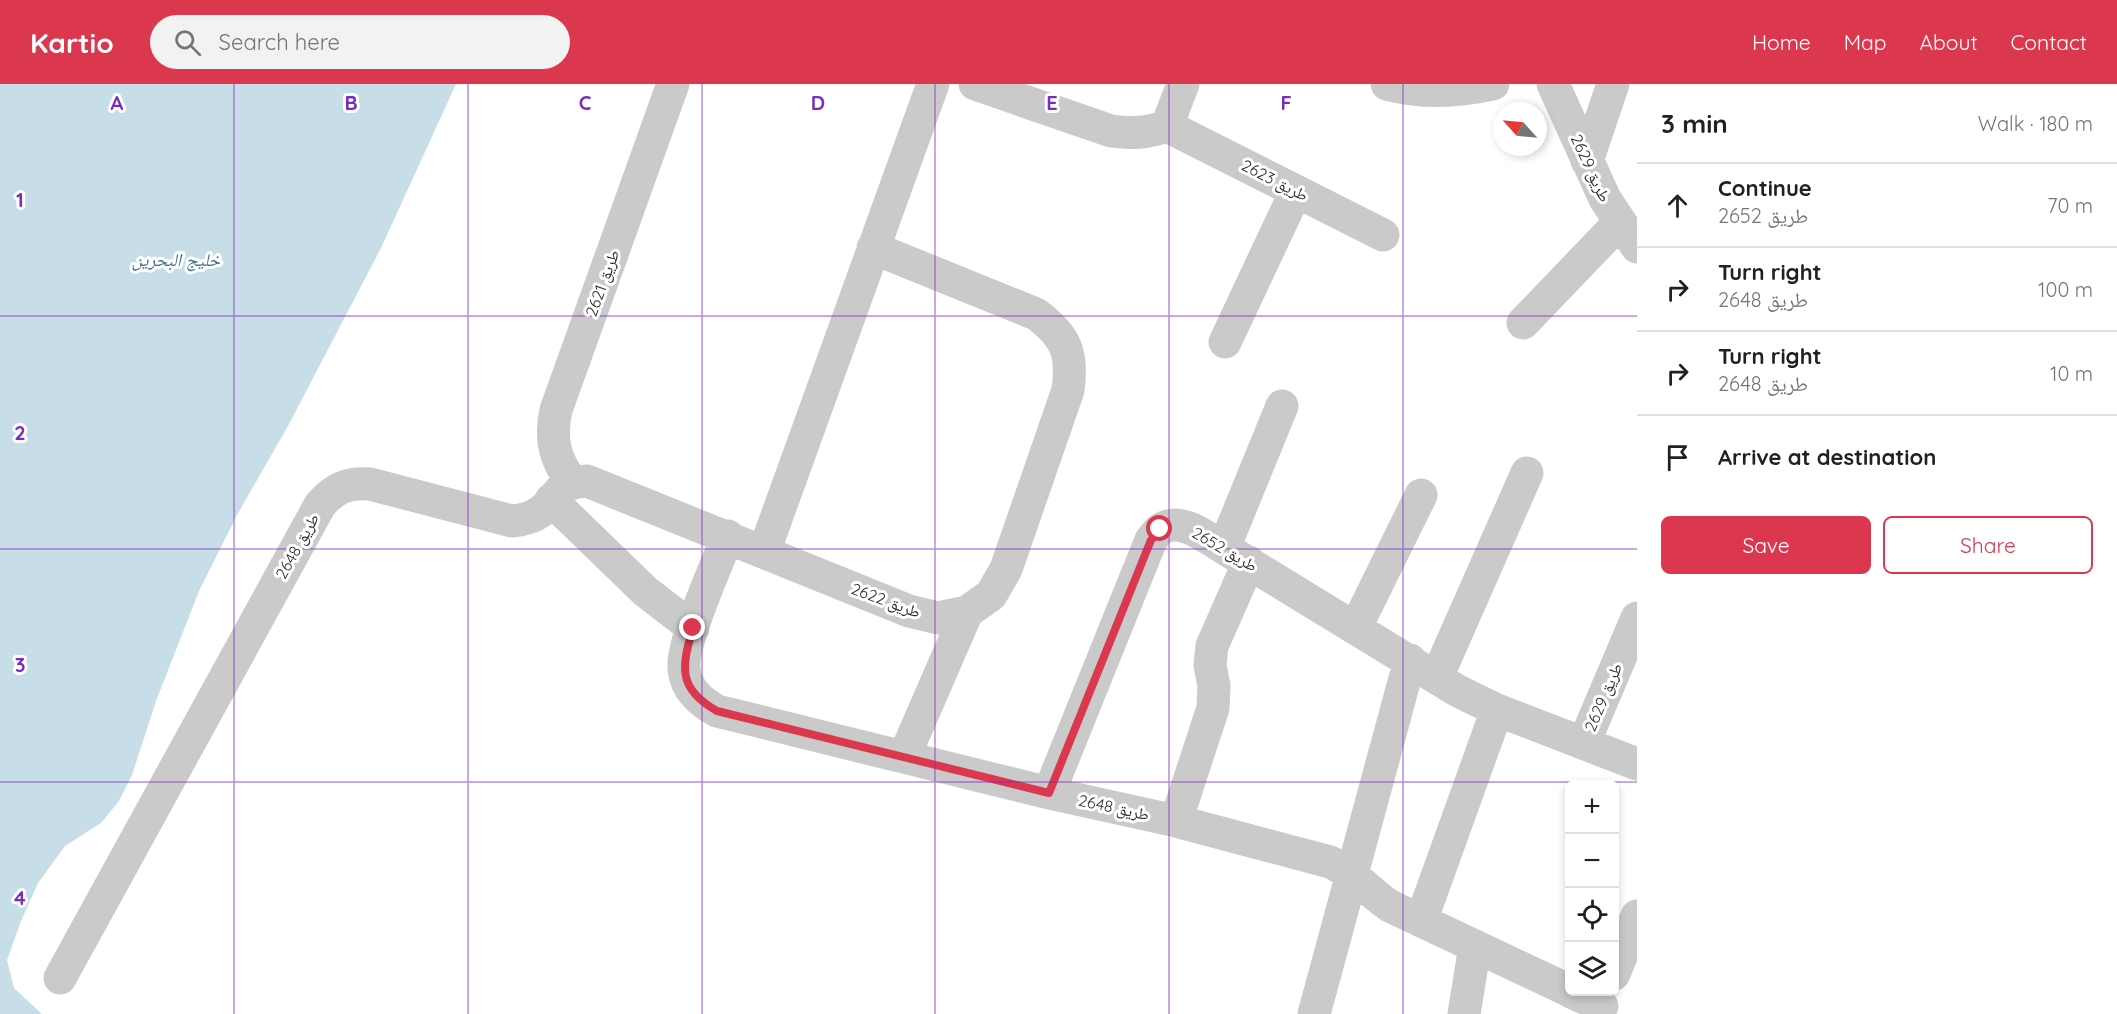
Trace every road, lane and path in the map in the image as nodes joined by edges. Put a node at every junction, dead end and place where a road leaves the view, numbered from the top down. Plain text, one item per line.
1 (673, 84) edge
2 (933, 84) edge
3 (975, 84) edge
4 (1183, 84) edge
5 (1493, 84) edge
6 (1553, 84) edge
7 (1613, 84) edge
8 (1401, 86) edge
9 (1167, 126) junction
10 (1587, 161) junction
11 (1296, 191) junction
12 (1383, 235) dead end
13 (1628, 235) edge
14 (873, 249) junction
15 (1523, 323) dead end
16 (1225, 342) dead end
17 (1282, 406) dead end
18 (1527, 473) dead end
19 (562, 491) junction
20 (1421, 495) dead end
21 (728, 536) junction
22 (764, 552) junction
23 (1237, 555) junction
24 (967, 612) junction
25 (1637, 618) edge
26 (1356, 627) junction
27 (693, 628) junction
28 (1424, 669) junction
29 (1497, 710) junction
30 (1584, 743) junction
31 (904, 757) junction
32 (1637, 764) edge
33 (1049, 793) junction
34 (1176, 820) junction
35 (1351, 873) junction
36 (1637, 916) edge
37 (1420, 921) junction
38 (1475, 946) junction
39 (1619, 961) edge
40 (60, 978) dead end
41 (1565, 989) edge
42 (1583, 996) edge
43 (1603, 1004) edge
44 (1314, 1014) edge
45 (1464, 1014) edge

1 - 19 street, طريق 2621
2 - 14 street
3 - 9 street
4 - 9 street
5 - 8 street
6 - 10 street, طريق 2629
7 - 10 street
9 - 11 street, طريق 2623
10 - 13 street, طريق 2629
11 - 12 street, طريق 2623
11 - 16 street
13 - 15 street
14 - 22 street
14 - 24 street, طريق 2622
17 - 23 street
18 - 28 street
19 - 21 street
19 - 27 street, طريق 2621
19 - 40 street, طريق 2648
20 - 26 street
21 - 22 street
21 - 27 street, طريق 2648
22 - 24 street, طريق 2622
23 - 26 street, طريق 2652
23 - 33 street, طريق 2652
23 - 34 street
24 - 31 street
25 - 30 street, طريق 2629
26 - 28 street, طريق 2652
27 - 31 street, طريق 2648
28 - 29 street, طريق 2652
28 - 35 street
29 - 30 street, طريق 2652
29 - 37 street
30 - 32 street, طريق 2652
31 - 33 street, طريق 2648
33 - 34 street, طريق 2648
34 - 35 street, طريق 2648
35 - 37 street, طريق 2648
35 - 44 street
36 - 39 street
37 - 38 street, طريق 2648
38 - 41 street, طريق 2648
38 - 45 street
42 - 43 street, طريق 2648

